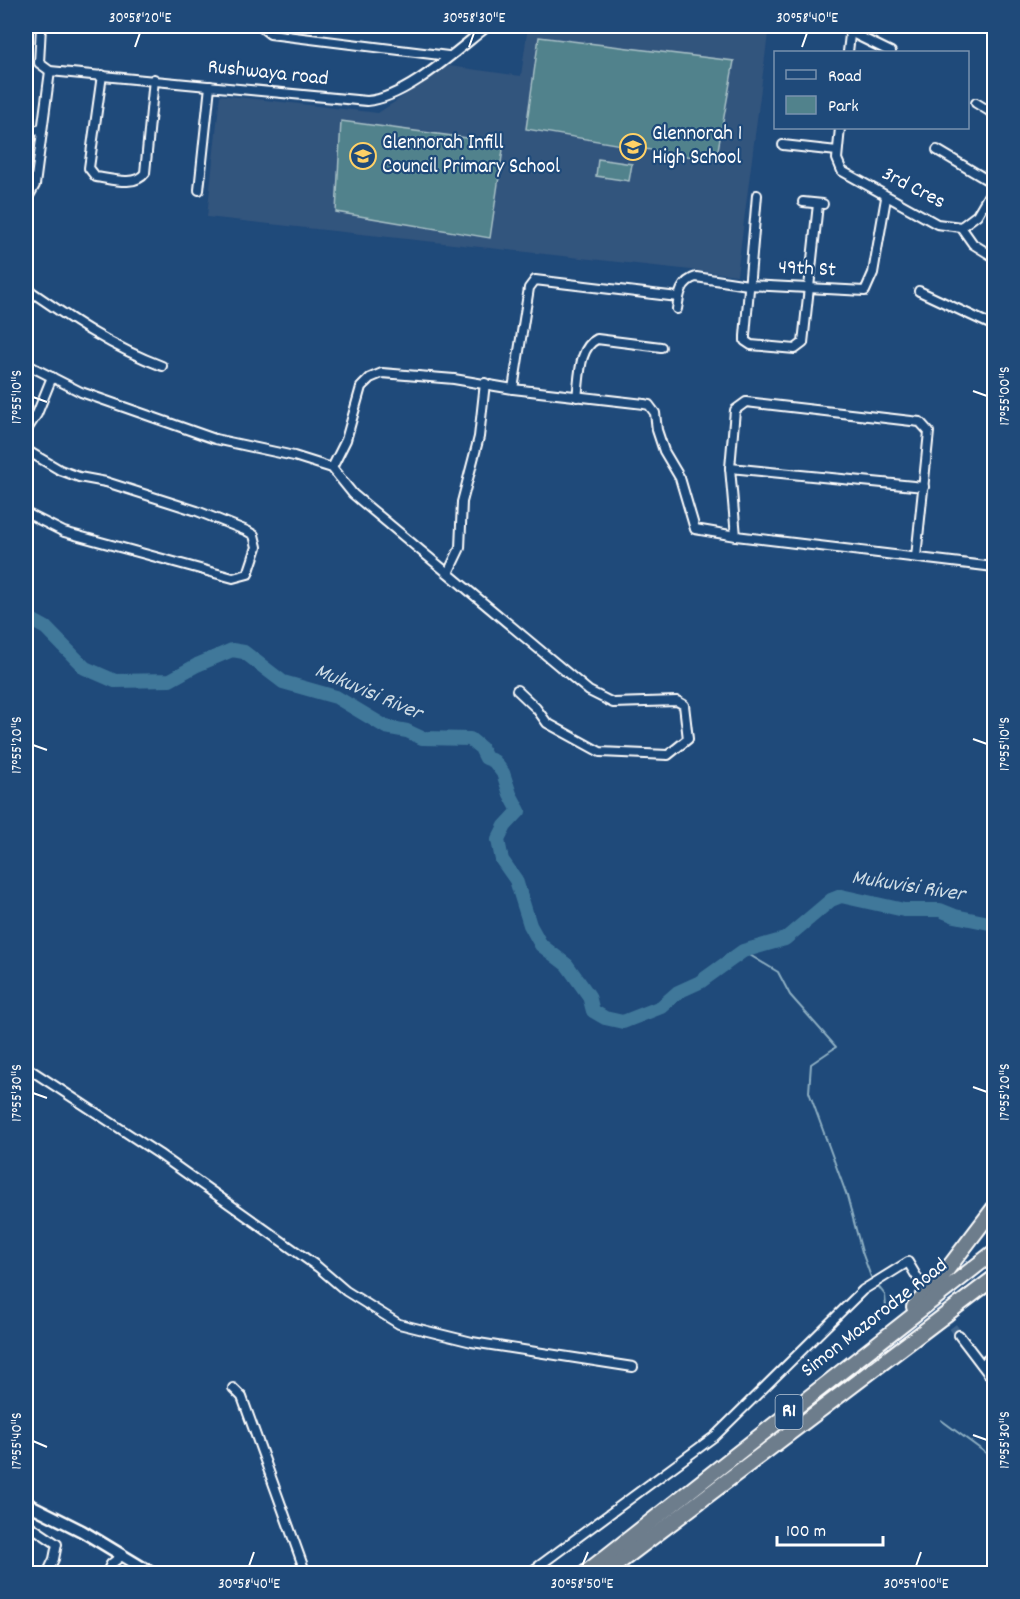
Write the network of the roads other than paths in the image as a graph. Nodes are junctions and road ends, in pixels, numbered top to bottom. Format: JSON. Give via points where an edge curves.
{"nodes":[{"id":1,"x":41,"y":26,"type":"edge"},
{"id":2,"x":182,"y":26,"type":"edge"},
{"id":3,"x":260,"y":26,"type":"edge"},
{"id":4,"x":488,"y":26,"type":"edge"},
{"id":5,"x":833,"y":26,"type":"edge"},
{"id":6,"x":208,"y":28,"type":"dead end"},
{"id":7,"x":850,"y":28,"type":"edge"},
{"id":8,"x":848,"y":51,"type":"edge"},
{"id":9,"x":889,"y":51,"type":"edge"},
{"id":10,"x":448,"y":56,"type":"junction"},
{"id":11,"x":50,"y":71,"type":"junction"},
{"id":12,"x":102,"y":75,"type":"junction"},
{"id":13,"x":154,"y":79,"type":"junction"},
{"id":14,"x":210,"y":86,"type":"junction"},
{"id":15,"x":976,"y":103,"type":"dead end"},
{"id":16,"x":994,"y":114,"type":"edge"},
{"id":17,"x":42,"y":129,"type":"junction"},
{"id":18,"x":840,"y":129,"type":"edge"},
{"id":19,"x":26,"y":133,"type":"edge"},
{"id":20,"x":783,"y":145,"type":"dead end"},
{"id":21,"x":937,"y":150,"type":"dead end"},
{"id":22,"x":837,"y":151,"type":"junction"},
{"id":23,"x":994,"y":185,"type":"edge"},
{"id":24,"x":199,"y":190,"type":"dead end"},
{"id":25,"x":757,"y":195,"type":"dead end"},
{"id":26,"x":886,"y":198,"type":"junction"},
{"id":27,"x":26,"y":201,"type":"edge"},
{"id":28,"x":803,"y":202,"type":"dead end"},
{"id":29,"x":962,"y":227,"type":"junction"},
{"id":30,"x":994,"y":257,"type":"edge"},
{"id":31,"x":748,"y":285,"type":"junction"},
{"id":32,"x":26,"y":288,"type":"edge"},
{"id":33,"x":810,"y":288,"type":"junction"},
{"id":34,"x":919,"y":291,"type":"dead end"},
{"id":35,"x":678,"y":297,"type":"junction"},
{"id":36,"x":677,"y":309,"type":"dead end"},
{"id":37,"x":994,"y":326,"type":"edge"},
{"id":38,"x":661,"y":347,"type":"dead end"},
{"id":39,"x":26,"y":364,"type":"edge"},
{"id":40,"x":162,"y":366,"type":"dead end"},
{"id":41,"x":52,"y":377,"type":"junction"},
{"id":42,"x":485,"y":383,"type":"junction"},
{"id":43,"x":513,"y":389,"type":"junction"},
{"id":44,"x":577,"y":397,"type":"junction"},
{"id":45,"x":26,"y":431,"type":"edge"},
{"id":46,"x":994,"y":445,"type":"edge"},
{"id":47,"x":26,"y":450,"type":"edge"},
{"id":48,"x":332,"y":468,"type":"junction"},
{"id":49,"x":730,"y":468,"type":"junction"},
{"id":50,"x":994,"y":476,"type":"edge"},
{"id":51,"x":924,"y":487,"type":"junction"},
{"id":52,"x":26,"y":513,"type":"edge"},
{"id":53,"x":736,"y":536,"type":"junction"},
{"id":54,"x":916,"y":556,"type":"junction"},
{"id":55,"x":994,"y":567,"type":"edge"},
{"id":56,"x":448,"y":573,"type":"junction"},
{"id":57,"x":517,"y":690,"type":"dead end"},
{"id":58,"x":26,"y":1067,"type":"edge"},
{"id":59,"x":994,"y":1208,"type":"edge"},
{"id":60,"x":994,"y":1252,"type":"edge"},
{"id":61,"x":994,"y":1278,"type":"edge"},
{"id":62,"x":921,"y":1284,"type":"dead end"},
{"id":63,"x":959,"y":1335,"type":"tunnel mouth"},
{"id":64,"x":886,"y":1337,"type":"junction"},
{"id":65,"x":994,"y":1353,"type":"edge"},
{"id":66,"x":982,"y":1365,"type":"junction"},
{"id":67,"x":633,"y":1367,"type":"dead end"},
{"id":68,"x":994,"y":1381,"type":"edge"},
{"id":69,"x":233,"y":1388,"type":"dead end"},
{"id":70,"x":26,"y":1503,"type":"edge"},
{"id":71,"x":26,"y":1523,"type":"edge"},
{"id":72,"x":123,"y":1555,"type":"junction"},
{"id":73,"x":108,"y":1573,"type":"edge"},
{"id":74,"x":47,"y":1574,"type":"edge"},
{"id":75,"x":153,"y":1574,"type":"edge"},
{"id":76,"x":306,"y":1574,"type":"edge"},
{"id":77,"x":528,"y":1574,"type":"edge"},
{"id":78,"x":584,"y":1574,"type":"edge"},
{"id":79,"x":604,"y":1574,"type":"edge"}],
"edges":[{"from":1,"to":11,"type":"street","via":[[39,63]]},
{"from":2,"to":6,"type":"street"},
{"from":3,"to":10,"type":"street","via":[[270,34]]},
{"from":4,"to":10,"type":"street","name":"Rushwaya road"},
{"from":5,"to":7,"type":"street"},
{"from":7,"to":8,"type":"street"},
{"from":7,"to":9,"type":"street"},
{"from":10,"to":14,"type":"street","name":"Rushwaya road","via":[[424,75],[376,101]]},
{"from":11,"to":12,"type":"street","name":"Rushwaya road"},
{"from":11,"to":17,"type":"street"},
{"from":12,"to":13,"type":"street","name":"Rushwaya road"},
{"from":12,"to":13,"type":"street","via":[[89,168],[96,177],[119,180],[135,181],[145,173]]},
{"from":13,"to":14,"type":"street","name":"Rushwaya road"},
{"from":14,"to":24,"type":"street"},
{"from":15,"to":16,"type":"street"},
{"from":17,"to":19,"type":"street"},
{"from":17,"to":27,"type":"street","via":[[35,185]]},
{"from":18,"to":22,"type":"street"},
{"from":20,"to":22,"type":"street"},
{"from":21,"to":23,"type":"street"},
{"from":22,"to":26,"type":"street","name":"3rd Cres","via":[[838,165],[843,171]]},
{"from":23,"to":29,"type":"street","name":"3rd Cres","via":[[977,215]]},
{"from":25,"to":31,"type":"street"},
{"from":26,"to":29,"type":"street","name":"3rd Cres","via":[[937,224]]},
{"from":26,"to":33,"type":"street","name":"49th St","via":[[873,273],[865,291]]},
{"from":28,"to":33,"type":"street","via":[[821,204]]},
{"from":29,"to":30,"type":"street","via":[[973,244]]},
{"from":31,"to":33,"type":"street","name":"49th St"},
{"from":31,"to":33,"type":"street","via":[[745,341],[751,345],[795,349],[803,343]]},
{"from":31,"to":35,"type":"street","name":"49th St","via":[[696,277],[688,279]]},
{"from":32,"to":40,"type":"street","via":[[101,339]]},
{"from":34,"to":37,"type":"street"},
{"from":35,"to":36,"type":"street"},
{"from":35,"to":43,"type":"street","via":[[535,280],[529,288]]},
{"from":38,"to":44,"type":"street","via":[[597,339],[590,342],[584,350]]},
{"from":39,"to":41,"type":"street"},
{"from":41,"to":45,"type":"street"},
{"from":41,"to":48,"type":"street","via":[[81,392],[215,439]]},
{"from":42,"to":43,"type":"street"},
{"from":42,"to":48,"type":"street","via":[[382,373],[370,378],[361,387],[346,440]]},
{"from":42,"to":56,"type":"street","via":[[479,437],[462,502],[460,548]]},
{"from":43,"to":44,"type":"street"},
{"from":44,"to":53,"type":"street","via":[[653,408],[664,451],[680,478],[695,529]]},
{"from":46,"to":50,"type":"street"},
{"from":47,"to":52,"type":"street","via":[[79,477],[197,511],[247,531],[254,535],[257,547],[248,574],[233,578],[64,532]]},
{"from":48,"to":56,"type":"street","via":[[353,494]]},
{"from":49,"to":51,"type":"street"},
{"from":49,"to":51,"type":"street","via":[[735,410],[746,402],[920,422],[929,432]]},
{"from":49,"to":53,"type":"street"},
{"from":51,"to":54,"type":"street"},
{"from":53,"to":54,"type":"street"},
{"from":54,"to":55,"type":"street"},
{"from":56,"to":57,"type":"street","via":[[589,691],[613,703],[677,701],[684,705],[688,739],[668,755],[600,752],[547,723]]},
{"from":58,"to":67,"type":"street","via":[[178,1167],[346,1291],[399,1324],[472,1342]]},
{"from":59,"to":64,"type":"highway","via":[[943,1275]]},
{"from":60,"to":64,"type":"highway","name":"Simon Mazorodze Road","number":"R1"},
{"from":61,"to":79,"type":"highway","name":"Simon Mazorodze Road","number":"R1"},
{"from":62,"to":77,"type":"street","via":[[908,1262],[862,1290],[715,1436]]},
{"from":63,"to":66,"type":"street"},
{"from":64,"to":78,"type":"highway","name":"Simon Mazorodze Road","number":"R1"},
{"from":65,"to":66,"type":"street"},
{"from":66,"to":68,"type":"street"},
{"from":69,"to":76,"type":"street","via":[[242,1397]]},
{"from":70,"to":72,"type":"street"},
{"from":71,"to":74,"type":"street","via":[[57,1544]]},
{"from":72,"to":73,"type":"street","via":[[111,1564]]},
{"from":72,"to":75,"type":"street"}]}
